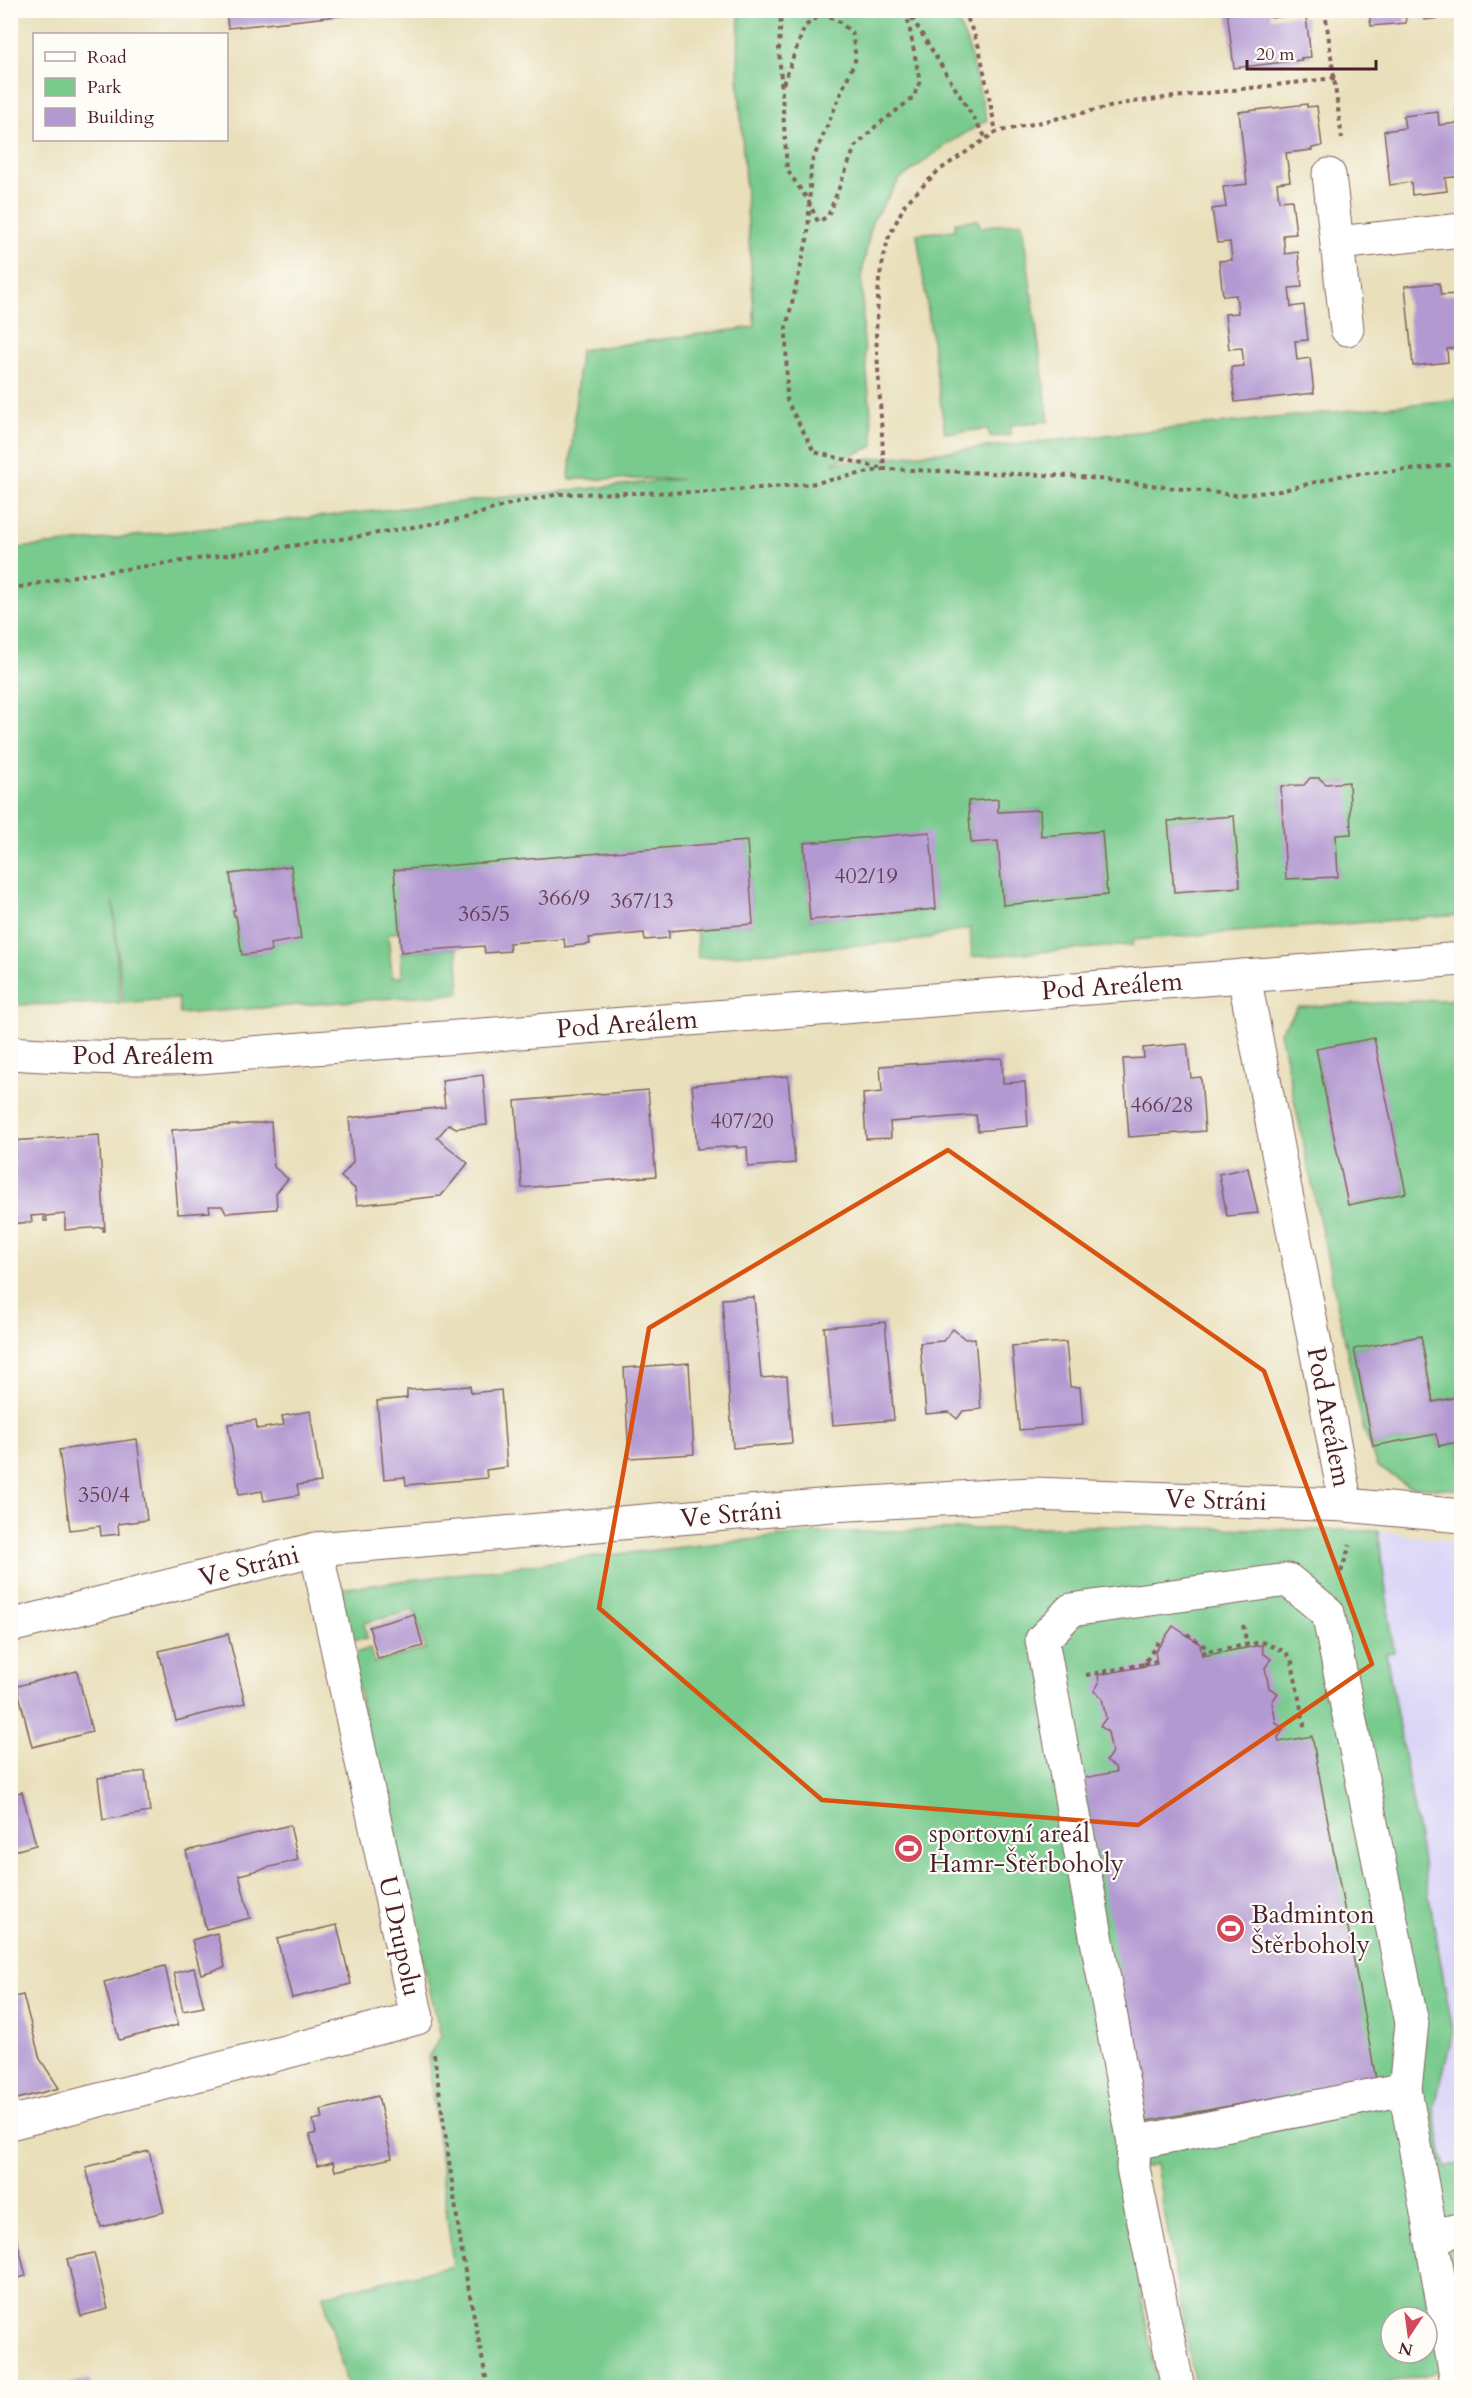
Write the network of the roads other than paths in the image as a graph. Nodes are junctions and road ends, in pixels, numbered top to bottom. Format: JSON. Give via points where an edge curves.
{"nodes":[{"id":1,"x":1329,"y":175,"type":"road end"},
{"id":2,"x":1461,"y":230,"type":"edge"},
{"id":3,"x":1337,"y":243,"type":"junction"},
{"id":4,"x":1347,"y":329,"type":"dead end"},
{"id":5,"x":1461,"y":959,"type":"edge"},
{"id":6,"x":1244,"y":976,"type":"junction"},
{"id":7,"x":10,"y":1053,"type":"edge"},
{"id":8,"x":1346,"y":1505,"type":"junction"},
{"id":9,"x":1461,"y":1516,"type":"edge"},
{"id":10,"x":316,"y":1549,"type":"junction"},
{"id":11,"x":10,"y":1626,"type":"edge"},
{"id":12,"x":1405,"y":2089,"type":"junction"},
{"id":13,"x":10,"y":2123,"type":"edge"},
{"id":14,"x":1134,"y":2142,"type":"junction"},
{"id":15,"x":1446,"y":2233,"type":"edge"},
{"id":16,"x":1178,"y":2388,"type":"edge"},
{"id":17,"x":1458,"y":2388,"type":"edge"}],
"edges":[{"from":1,"to":3,"type":"street"},
{"from":2,"to":3,"type":"street"},
{"from":3,"to":4,"type":"street"},
{"from":5,"to":6,"type":"street","name":"Pod Areálem"},
{"from":6,"to":7,"type":"street","name":"Pod Areálem","via":[[199,1057],[141,1059]]},
{"from":6,"to":8,"type":"street","name":"Pod Areálem"},
{"from":8,"to":9,"type":"street","name":"Ve Stráni"},
{"from":8,"to":10,"type":"street","name":"Ve Stráni","via":[[1032,1494],[831,1505]]},
{"from":10,"to":11,"type":"street","name":"Ve Stráni"},
{"from":10,"to":13,"type":"street","name":"U Drupolu","via":[[417,2018]]},
{"from":12,"to":14,"type":"street"},
{"from":12,"to":14,"type":"street","via":[[1412,2023],[1328,1613],[1288,1580],[1071,1610],[1042,1640]]},
{"from":12,"to":15,"type":"street"},
{"from":14,"to":16,"type":"street","via":[[1133,2168]]},
{"from":15,"to":17,"type":"street"}]}
